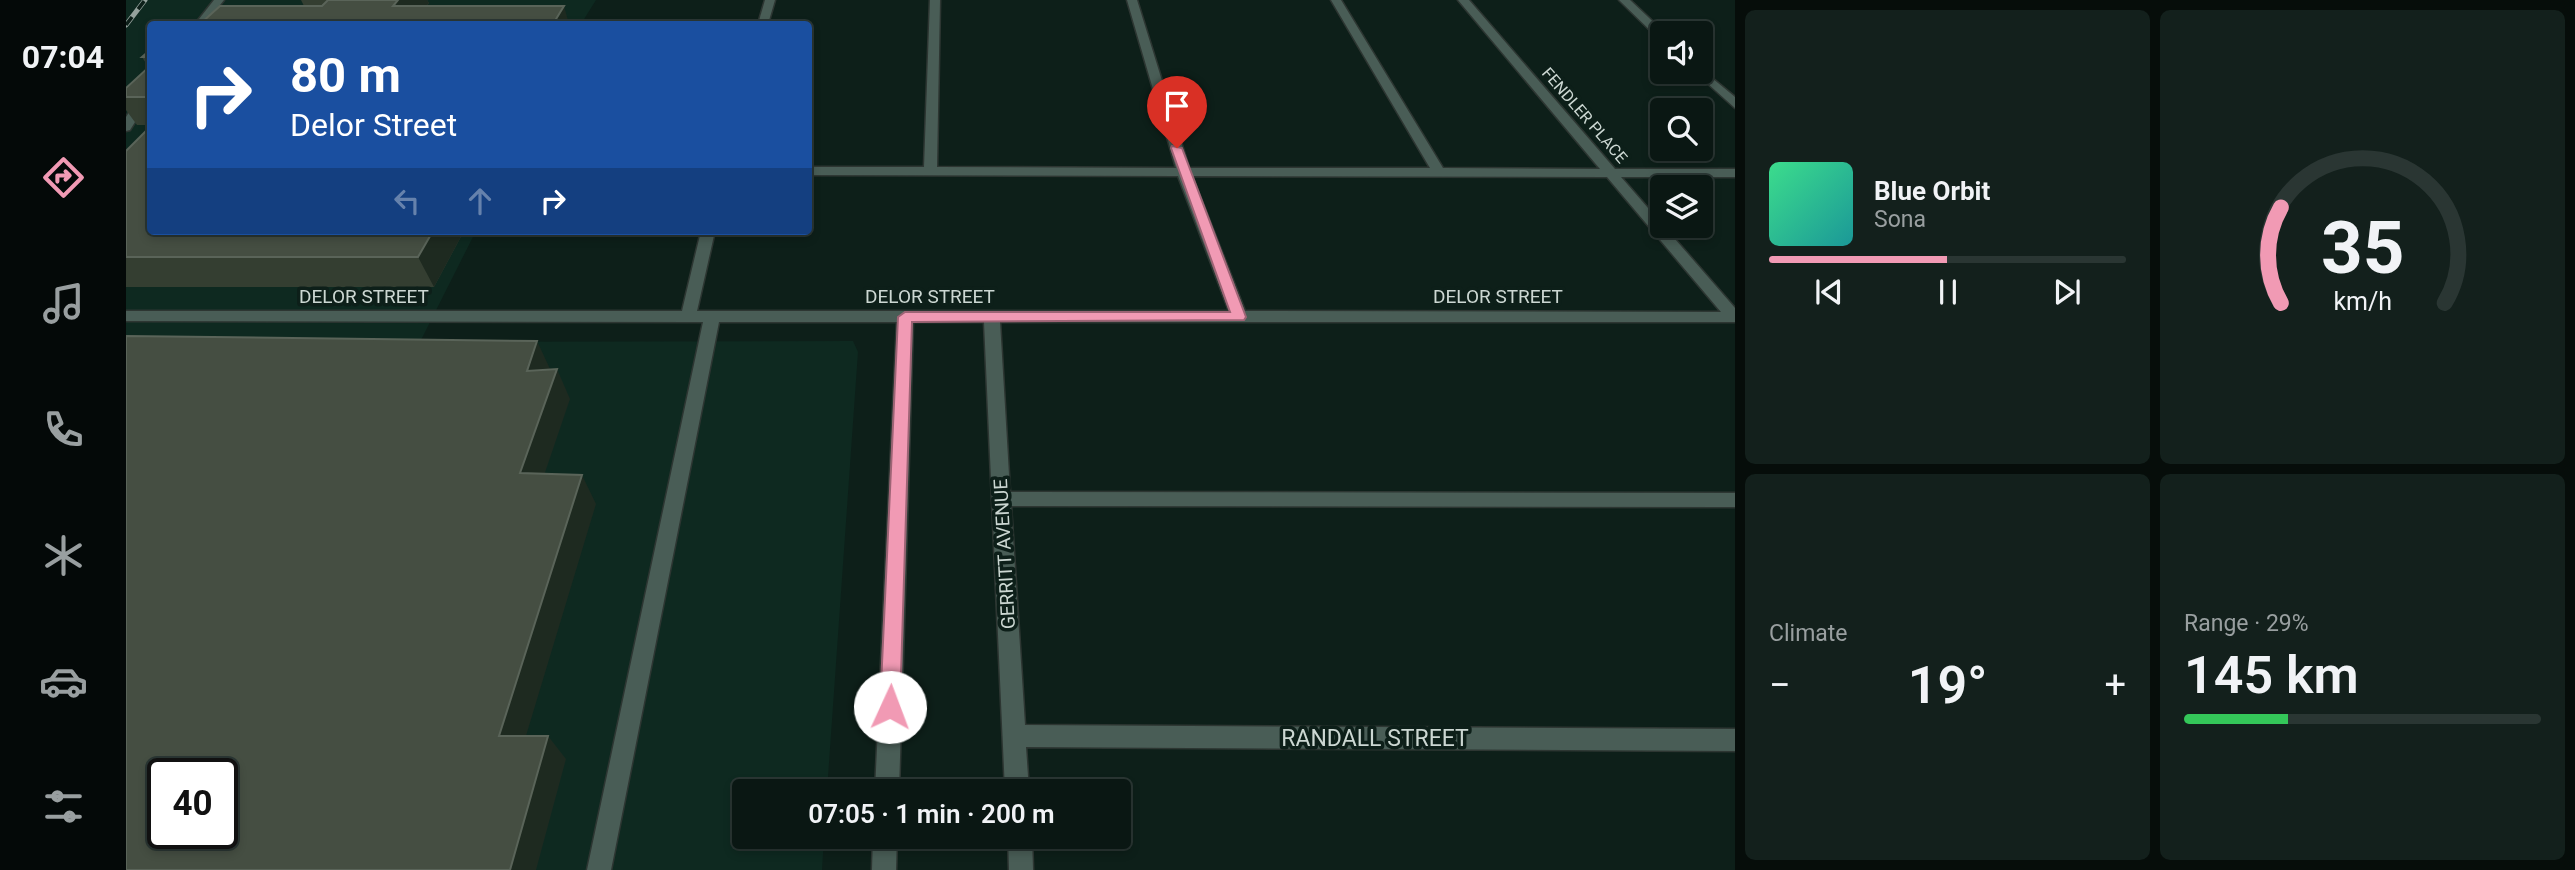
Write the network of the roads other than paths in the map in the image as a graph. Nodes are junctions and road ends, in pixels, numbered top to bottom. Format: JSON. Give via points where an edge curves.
{"nodes":[{"id":1,"x":219,"y":0,"type":"edge"},
{"id":2,"x":770,"y":0,"type":"edge"},
{"id":3,"x":936,"y":0,"type":"edge"},
{"id":4,"x":1132,"y":0,"type":"edge"},
{"id":5,"x":1336,"y":0,"type":"edge"},
{"id":6,"x":1464,"y":0,"type":"edge"},
{"id":7,"x":1624,"y":0,"type":"edge"},
{"id":8,"x":202,"y":21,"type":"edge"},
{"id":9,"x":764,"y":21,"type":"edge"},
{"id":10,"x":1650,"y":25,"type":"edge"},
{"id":11,"x":1713,"y":83,"type":"edge"},
{"id":12,"x":147,"y":94,"type":"edge"},
{"id":13,"x":1735,"y":104,"type":"edge"},
{"id":14,"x":126,"y":127,"type":"edge"},
{"id":15,"x":812,"y":172,"type":"edge"},
{"id":16,"x":930,"y":172,"type":"junction"},
{"id":17,"x":1184,"y":173,"type":"junction"},
{"id":18,"x":1439,"y":173,"type":"junction"},
{"id":19,"x":1611,"y":173,"type":"junction"},
{"id":20,"x":1735,"y":173,"type":"edge"},
{"id":21,"x":707,"y":235,"type":"edge"},
{"id":22,"x":126,"y":317,"type":"edge"},
{"id":23,"x":688,"y":317,"type":"junction"},
{"id":24,"x":712,"y":317,"type":"junction"},
{"id":25,"x":905,"y":317,"type":"junction"},
{"id":26,"x":992,"y":317,"type":"junction"},
{"id":27,"x":1239,"y":317,"type":"junction"},
{"id":28,"x":1734,"y":317,"type":"edge"},
{"id":29,"x":1001,"y":499,"type":"junction"},
{"id":30,"x":1735,"y":499,"type":"edge"},
{"id":31,"x":1014,"y":736,"type":"junction"},
{"id":32,"x":1735,"y":740,"type":"edge"},
{"id":33,"x":887,"y":779,"type":"edge"},
{"id":34,"x":1016,"y":779,"type":"edge"},
{"id":35,"x":885,"y":849,"type":"edge"},
{"id":36,"x":1020,"y":849,"type":"edge"},
{"id":37,"x":599,"y":870,"type":"edge"},
{"id":38,"x":884,"y":870,"type":"edge"},
{"id":39,"x":1021,"y":870,"type":"edge"}],
"edges":[{"from":1,"to":8,"type":"street"},
{"from":2,"to":9,"type":"street"},
{"from":3,"to":16,"type":"street"},
{"from":4,"to":17,"type":"street"},
{"from":5,"to":18,"type":"street"},
{"from":6,"to":19,"type":"street","name":"FENDLER PLACE"},
{"from":7,"to":10,"type":"street"},
{"from":11,"to":13,"type":"street"},
{"from":12,"to":14,"type":"street"},
{"from":15,"to":16,"type":"street"},
{"from":16,"to":17,"type":"street"},
{"from":17,"to":18,"type":"street"},
{"from":17,"to":27,"type":"street"},
{"from":18,"to":19,"type":"street"},
{"from":19,"to":20,"type":"street"},
{"from":19,"to":28,"type":"street","name":"FENDLER PLACE"},
{"from":21,"to":23,"type":"street"},
{"from":22,"to":23,"type":"street","name":"DELOR STREET"},
{"from":23,"to":24,"type":"street","name":"DELOR STREET"},
{"from":24,"to":25,"type":"street","name":"DELOR STREET"},
{"from":24,"to":37,"type":"street"},
{"from":25,"to":26,"type":"street","name":"DELOR STREET"},
{"from":25,"to":33,"type":"street"},
{"from":26,"to":27,"type":"street","name":"DELOR STREET"},
{"from":26,"to":29,"type":"street","name":"GERRITT AVENUE"},
{"from":27,"to":28,"type":"street","name":"DELOR STREET"},
{"from":29,"to":30,"type":"street"},
{"from":29,"to":31,"type":"street","name":"GERRITT AVENUE"},
{"from":31,"to":32,"type":"street","name":"RANDALL STREET"},
{"from":31,"to":34,"type":"street","name":"GERRITT AVENUE"},
{"from":35,"to":38,"type":"street"},
{"from":36,"to":39,"type":"street"}]}
